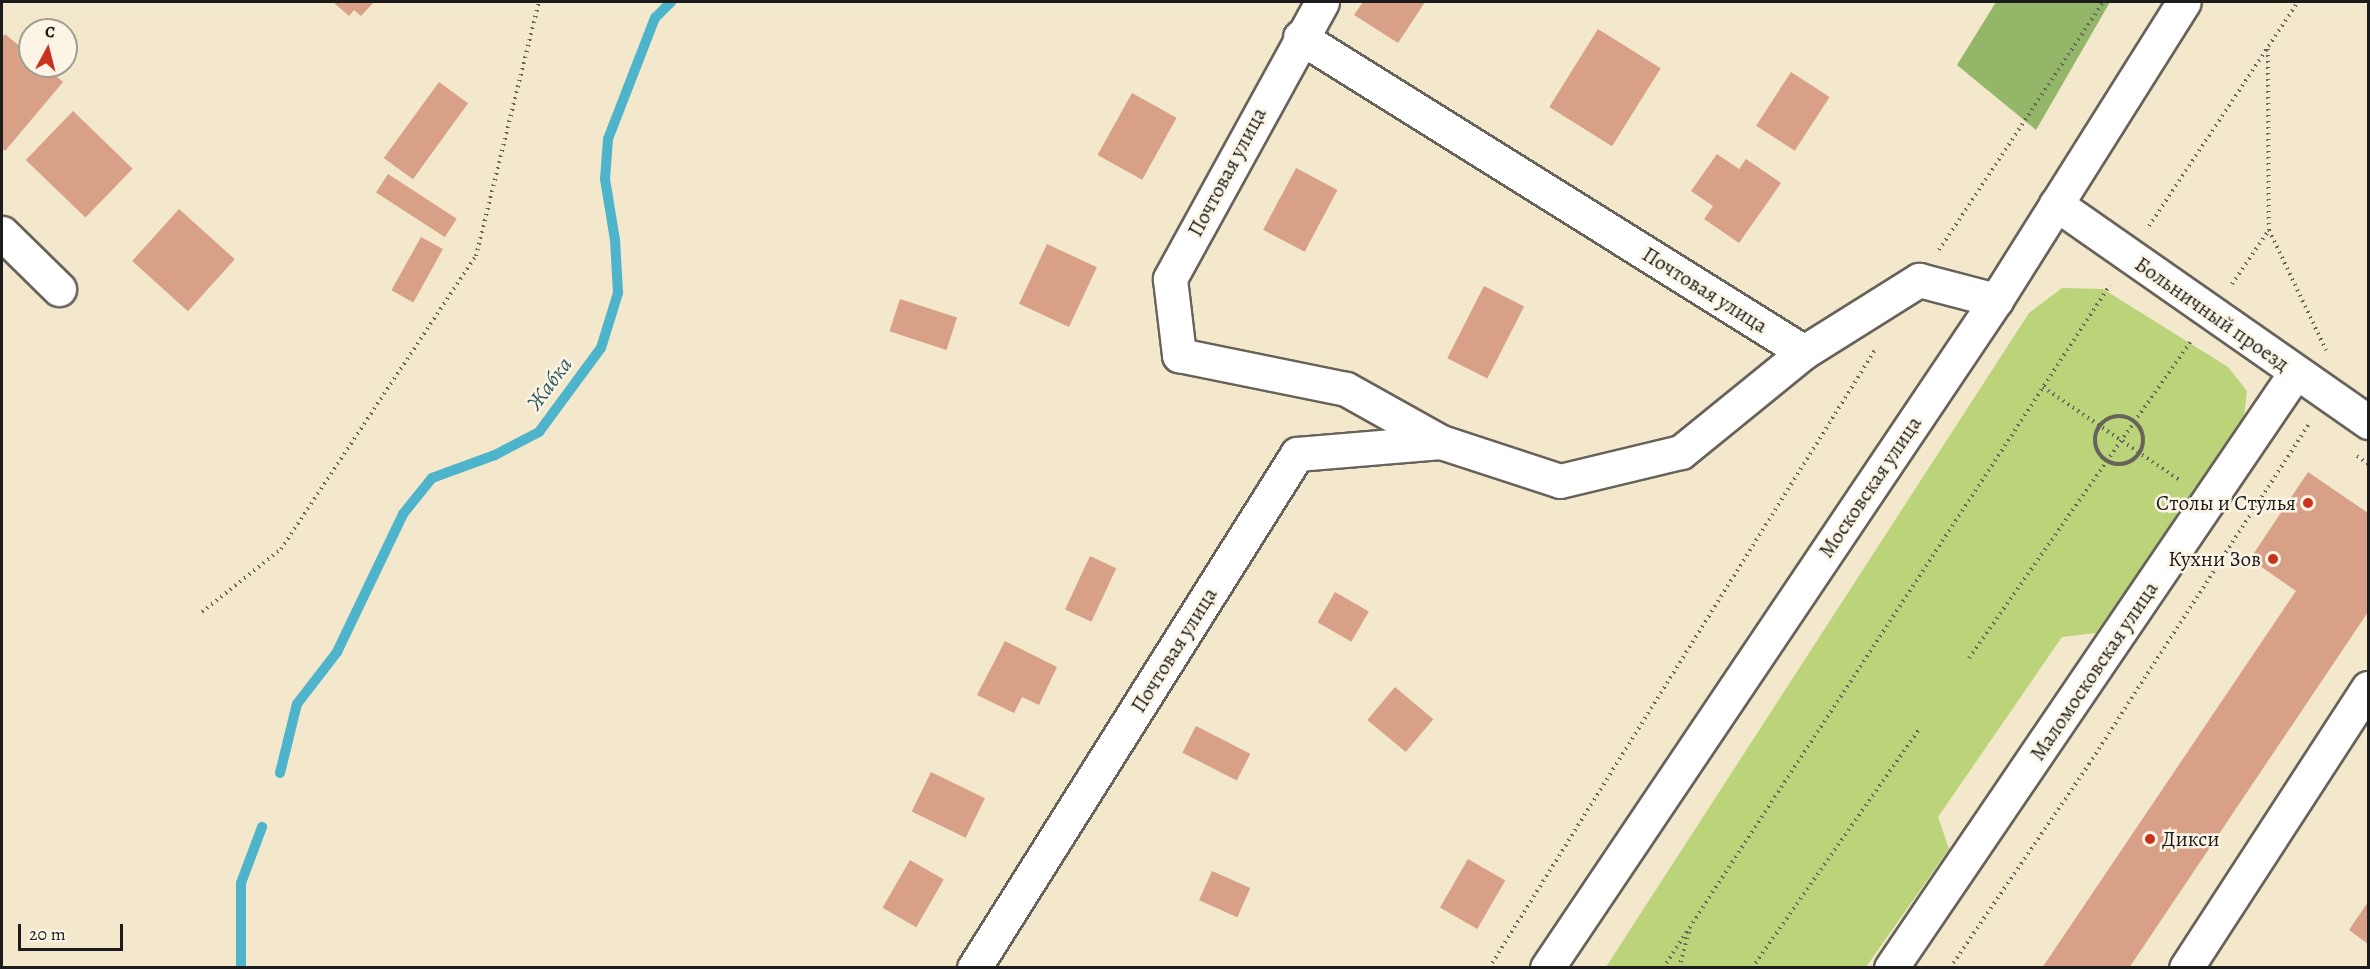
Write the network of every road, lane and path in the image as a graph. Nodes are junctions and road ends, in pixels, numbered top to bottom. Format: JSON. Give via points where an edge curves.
{"nodes":[{"id":1,"x":539,"y":2,"type":"edge"},
{"id":2,"x":1322,"y":2,"type":"edge"},
{"id":3,"x":2103,"y":2,"type":"edge"},
{"id":4,"x":2184,"y":2,"type":"edge"},
{"id":5,"x":2298,"y":2,"type":"edge"},
{"id":6,"x":1300,"y":37,"type":"junction"},
{"id":7,"x":2268,"y":48,"type":"junction"},
{"id":8,"x":2055,"y":204,"type":"junction"},
{"id":9,"x":2270,"y":230,"type":"junction"},
{"id":10,"x":2,"y":233,"type":"edge"},
{"id":11,"x":2130,"y":256,"type":"junction"},
{"id":12,"x":1919,"y":280,"type":"junction"},
{"id":13,"x":59,"y":289,"type":"dead end"},
{"id":14,"x":1996,"y":300,"type":"junction"},
{"id":15,"x":2210,"y":314,"type":"junction"},
{"id":16,"x":1881,"y":341,"type":"dead end"},
{"id":17,"x":1804,"y":352,"type":"junction"},
{"id":18,"x":2331,"y":360,"type":"dead end"},
{"id":19,"x":2295,"y":373,"type":"junction"},
{"id":20,"x":2043,"y":387,"type":"junction"},
{"id":21,"x":2133,"y":421,"type":"junction"},
{"id":22,"x":2368,"y":422,"type":"edge"},
{"id":23,"x":2099,"y":427,"type":"junction"},
{"id":24,"x":2316,"y":429,"type":"dead end"},
{"id":25,"x":2118,"y":440,"type":"junction"},
{"id":26,"x":1441,"y":442,"type":"junction"},
{"id":27,"x":2139,"y":453,"type":"junction"},
{"id":28,"x":2105,"y":459,"type":"junction"},
{"id":29,"x":2211,"y":501,"type":"junction"},
{"id":30,"x":202,"y":612,"type":"dead end"},
{"id":31,"x":1969,"y":658,"type":"dead end"},
{"id":32,"x":2368,"y":688,"type":"edge"},
{"id":33,"x":1920,"y":728,"type":"dead end"},
{"id":34,"x":1691,"y":922,"type":"junction"},
{"id":35,"x":977,"y":967,"type":"edge"},
{"id":36,"x":1489,"y":968,"type":"edge"},
{"id":37,"x":1547,"y":968,"type":"edge"},
{"id":38,"x":1663,"y":968,"type":"edge"},
{"id":39,"x":1679,"y":968,"type":"edge"},
{"id":40,"x":1752,"y":968,"type":"edge"},
{"id":41,"x":1891,"y":968,"type":"edge"},
{"id":42,"x":1950,"y":968,"type":"edge"},
{"id":43,"x":2187,"y":968,"type":"edge"}],
"edges":[{"from":1,"to":30,"type":"path","via":[[476,256],[281,549]]},
{"from":2,"to":6,"type":"street","name":"Почтовая улица"},
{"from":3,"to":12,"type":"path"},
{"from":4,"to":8,"type":"street","name":"Московская улица"},
{"from":5,"to":7,"type":"path"},
{"from":6,"to":17,"type":"street","name":"Почтовая улица"},
{"from":6,"to":26,"type":"street","name":"Почтовая улица","via":[[1170,279],[1179,355],[1346,389]]},
{"from":7,"to":9,"type":"path"},
{"from":7,"to":11,"type":"path"},
{"from":8,"to":11,"type":"street","name":"Больничный проезд"},
{"from":8,"to":14,"type":"street","name":"Московская улица"},
{"from":9,"to":15,"type":"path"},
{"from":9,"to":18,"type":"path"},
{"from":10,"to":13,"type":"street"},
{"from":11,"to":15,"type":"street","name":"Больничный проезд"},
{"from":11,"to":20,"type":"path"},
{"from":12,"to":14,"type":"street"},
{"from":12,"to":17,"type":"street","name":"Почтовая улица"},
{"from":14,"to":37,"type":"street","name":"Московская улица"},
{"from":15,"to":19,"type":"street","name":"Больничный проезд"},
{"from":15,"to":21,"type":"path"},
{"from":16,"to":36,"type":"path"},
{"from":17,"to":26,"type":"street","name":"Почтовая улица","via":[[1681,452],[1560,481]]},
{"from":19,"to":22,"type":"street","name":"Больничный проезд"},
{"from":19,"to":29,"type":"street","name":"Маломосковская улица"},
{"from":20,"to":23,"type":"path"},
{"from":20,"to":34,"type":"path"},
{"from":21,"to":23,"type":"path","via":[[2128,417],[2109,417]]},
{"from":21,"to":25,"type":"path"},
{"from":21,"to":27,"type":"path","via":[[2142,430]]},
{"from":23,"to":25,"type":"path"},
{"from":23,"to":28,"type":"path","via":[[2095,431],[2095,450]]},
{"from":24,"to":42,"type":"path","via":[[2307,423],[2089,764]]},
{"from":25,"to":27,"type":"path"},
{"from":25,"to":28,"type":"path"},
{"from":26,"to":35,"type":"street","name":"Почтовая улица","via":[[1297,454]]},
{"from":27,"to":28,"type":"path","via":[[2129,464],[2110,464]]},
{"from":27,"to":29,"type":"path"},
{"from":28,"to":31,"type":"path"},
{"from":29,"to":41,"type":"street","name":"Маломосковская улица"},
{"from":32,"to":43,"type":"street"},
{"from":33,"to":40,"type":"path"},
{"from":34,"to":38,"type":"path"},
{"from":34,"to":39,"type":"path"}]}
